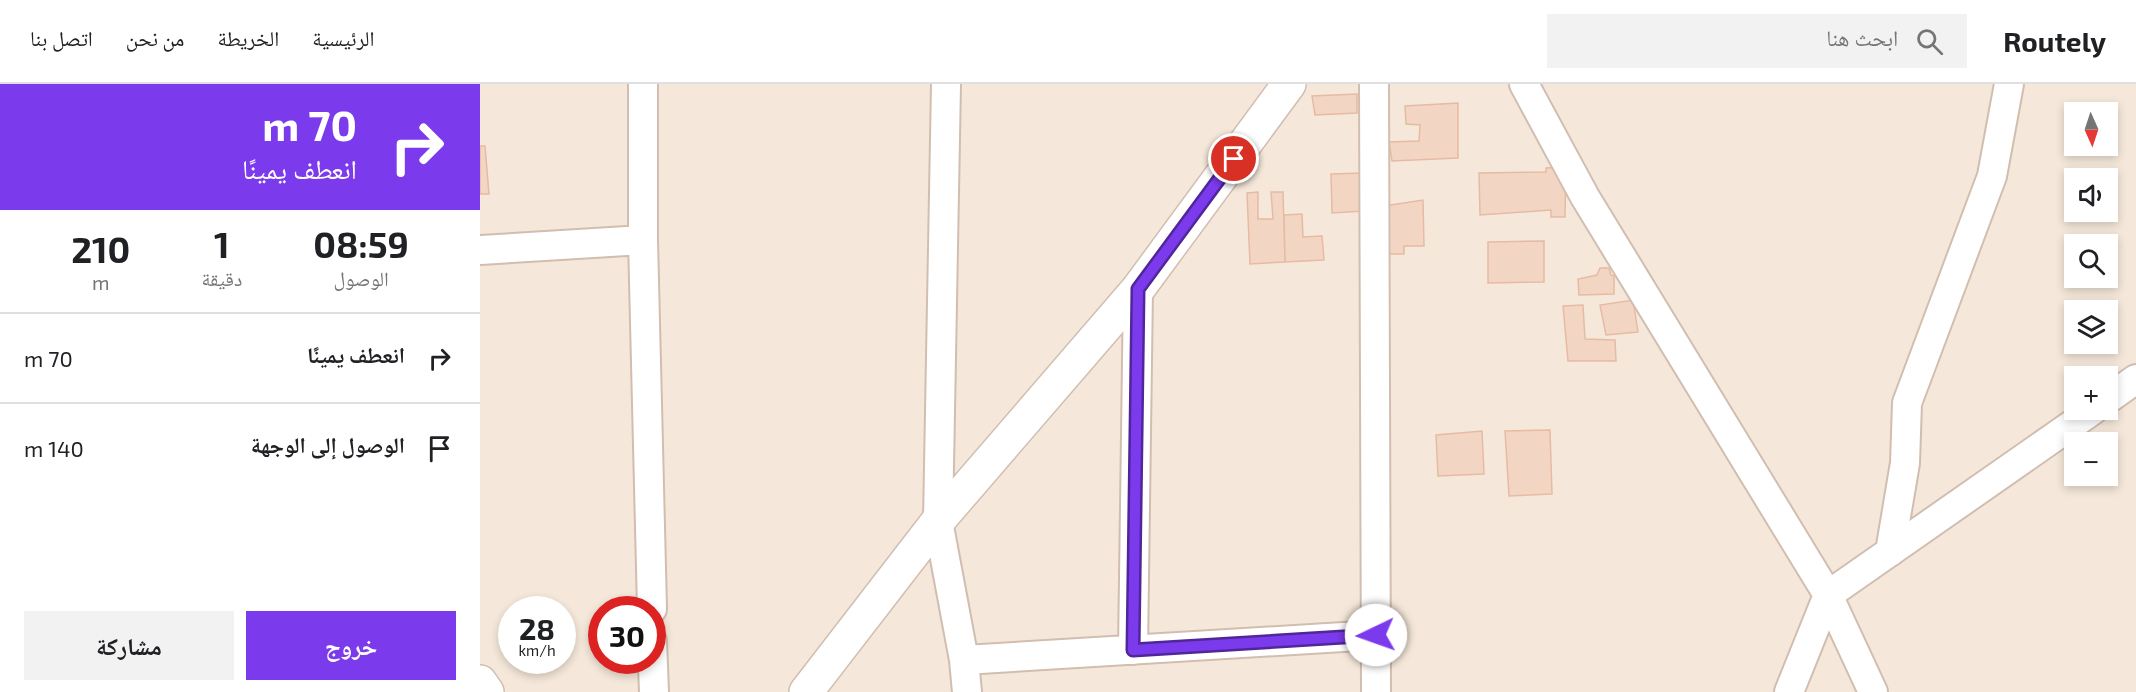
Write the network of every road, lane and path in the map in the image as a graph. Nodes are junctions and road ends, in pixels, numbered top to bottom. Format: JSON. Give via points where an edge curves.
{"nodes":[{"id":1,"x":643,"y":84,"type":"edge"},
{"id":2,"x":946,"y":84,"type":"edge"},
{"id":3,"x":1289,"y":84,"type":"edge"},
{"id":4,"x":1374,"y":84,"type":"edge"},
{"id":5,"x":1524,"y":84,"type":"edge"},
{"id":6,"x":2009,"y":84,"type":"edge"},
{"id":7,"x":643,"y":240,"type":"junction"},
{"id":8,"x":480,"y":250,"type":"edge"},
{"id":9,"x":1138,"y":289,"type":"junction"},
{"id":10,"x":2136,"y":379,"type":"edge"},
{"id":11,"x":2118,"y":392,"type":"edge"},
{"id":12,"x":2079,"y":420,"type":"edge"},
{"id":13,"x":938,"y":521,"type":"junction"},
{"id":14,"x":1890,"y":552,"type":"junction"},
{"id":15,"x":1828,"y":595,"type":"junction"},
{"id":16,"x":652,"y":596,"type":"edge"},
{"id":17,"x":1376,"y":635,"type":"junction"},
{"id":18,"x":1133,"y":650,"type":"junction"},
{"id":19,"x":964,"y":660,"type":"junction"},
{"id":20,"x":653,"y":674,"type":"edge"},
{"id":21,"x":480,"y":682,"type":"edge"},
{"id":22,"x":487,"y":692,"type":"edge"},
{"id":23,"x":654,"y":692,"type":"edge"},
{"id":24,"x":806,"y":692,"type":"edge"},
{"id":25,"x":967,"y":692,"type":"edge"},
{"id":26,"x":1376,"y":692,"type":"edge"},
{"id":27,"x":1789,"y":692,"type":"edge"},
{"id":28,"x":1873,"y":692,"type":"edge"}],
"edges":[{"from":1,"to":7,"type":"street"},
{"from":2,"to":13,"type":"street"},
{"from":3,"to":9,"type":"street"},
{"from":4,"to":17,"type":"street"},
{"from":5,"to":15,"type":"street","via":[[1585,197]]},
{"from":6,"to":14,"type":"street","via":[[1992,176],[1908,403],[1905,463]]},
{"from":7,"to":8,"type":"street"},
{"from":7,"to":16,"type":"street"},
{"from":9,"to":13,"type":"street"},
{"from":9,"to":18,"type":"street"},
{"from":10,"to":11,"type":"street"},
{"from":12,"to":14,"type":"street"},
{"from":13,"to":19,"type":"street"},
{"from":13,"to":24,"type":"street"},
{"from":14,"to":15,"type":"street"},
{"from":15,"to":27,"type":"street"},
{"from":15,"to":28,"type":"street"},
{"from":17,"to":18,"type":"street"},
{"from":17,"to":26,"type":"street"},
{"from":18,"to":19,"type":"street"},
{"from":19,"to":25,"type":"street"},
{"from":20,"to":23,"type":"street"},
{"from":21,"to":22,"type":"street"}]}
